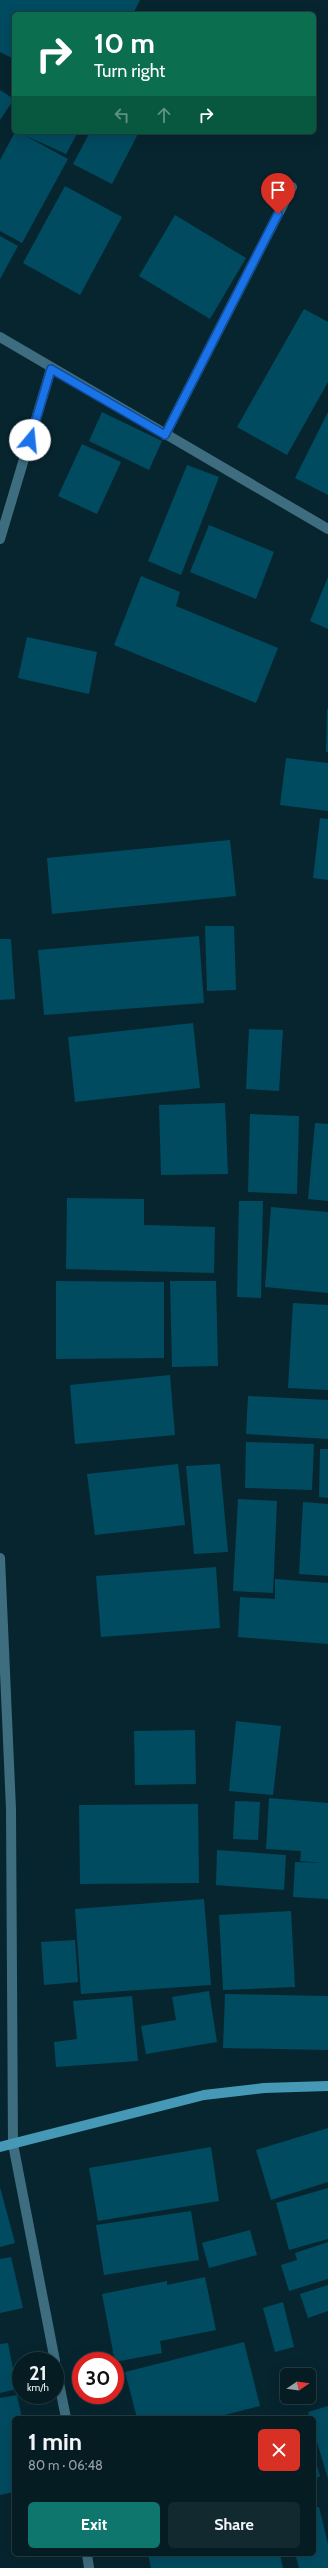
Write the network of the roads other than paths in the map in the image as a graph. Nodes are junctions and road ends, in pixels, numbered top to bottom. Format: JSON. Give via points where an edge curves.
{"nodes":[{"id":1,"x":292,"y":187,"type":"dead end"},
{"id":2,"x":0,"y":336,"type":"edge"},
{"id":3,"x":51,"y":369,"type":"junction"},
{"id":4,"x":165,"y":435,"type":"junction"},
{"id":5,"x":328,"y":529,"type":"edge"},
{"id":6,"x":0,"y":539,"type":"edge"},
{"id":7,"x":0,"y":1558,"type":"edge"},
{"id":8,"x":328,"y":2086,"type":"edge"},
{"id":9,"x":13,"y":2144,"type":"junction"},
{"id":10,"x":0,"y":2147,"type":"edge"},
{"id":11,"x":53,"y":2352,"type":"edge"},
{"id":12,"x":63,"y":2404,"type":"edge"},
{"id":13,"x":66,"y":2416,"type":"edge"},
{"id":14,"x":87,"y":2556,"type":"edge"},
{"id":15,"x":89,"y":2568,"type":"edge"}],
"edges":[{"from":1,"to":4,"type":"street"},
{"from":2,"to":3,"type":"street"},
{"from":3,"to":4,"type":"street"},
{"from":3,"to":6,"type":"street"},
{"from":4,"to":5,"type":"street"},
{"from":7,"to":9,"type":"street","via":[[11,1809]]},
{"from":8,"to":9,"type":"street","via":[[264,2088],[204,2094]]},
{"from":9,"to":10,"type":"street"},
{"from":9,"to":11,"type":"street"},
{"from":12,"to":13,"type":"street"},
{"from":14,"to":15,"type":"street"}]}
